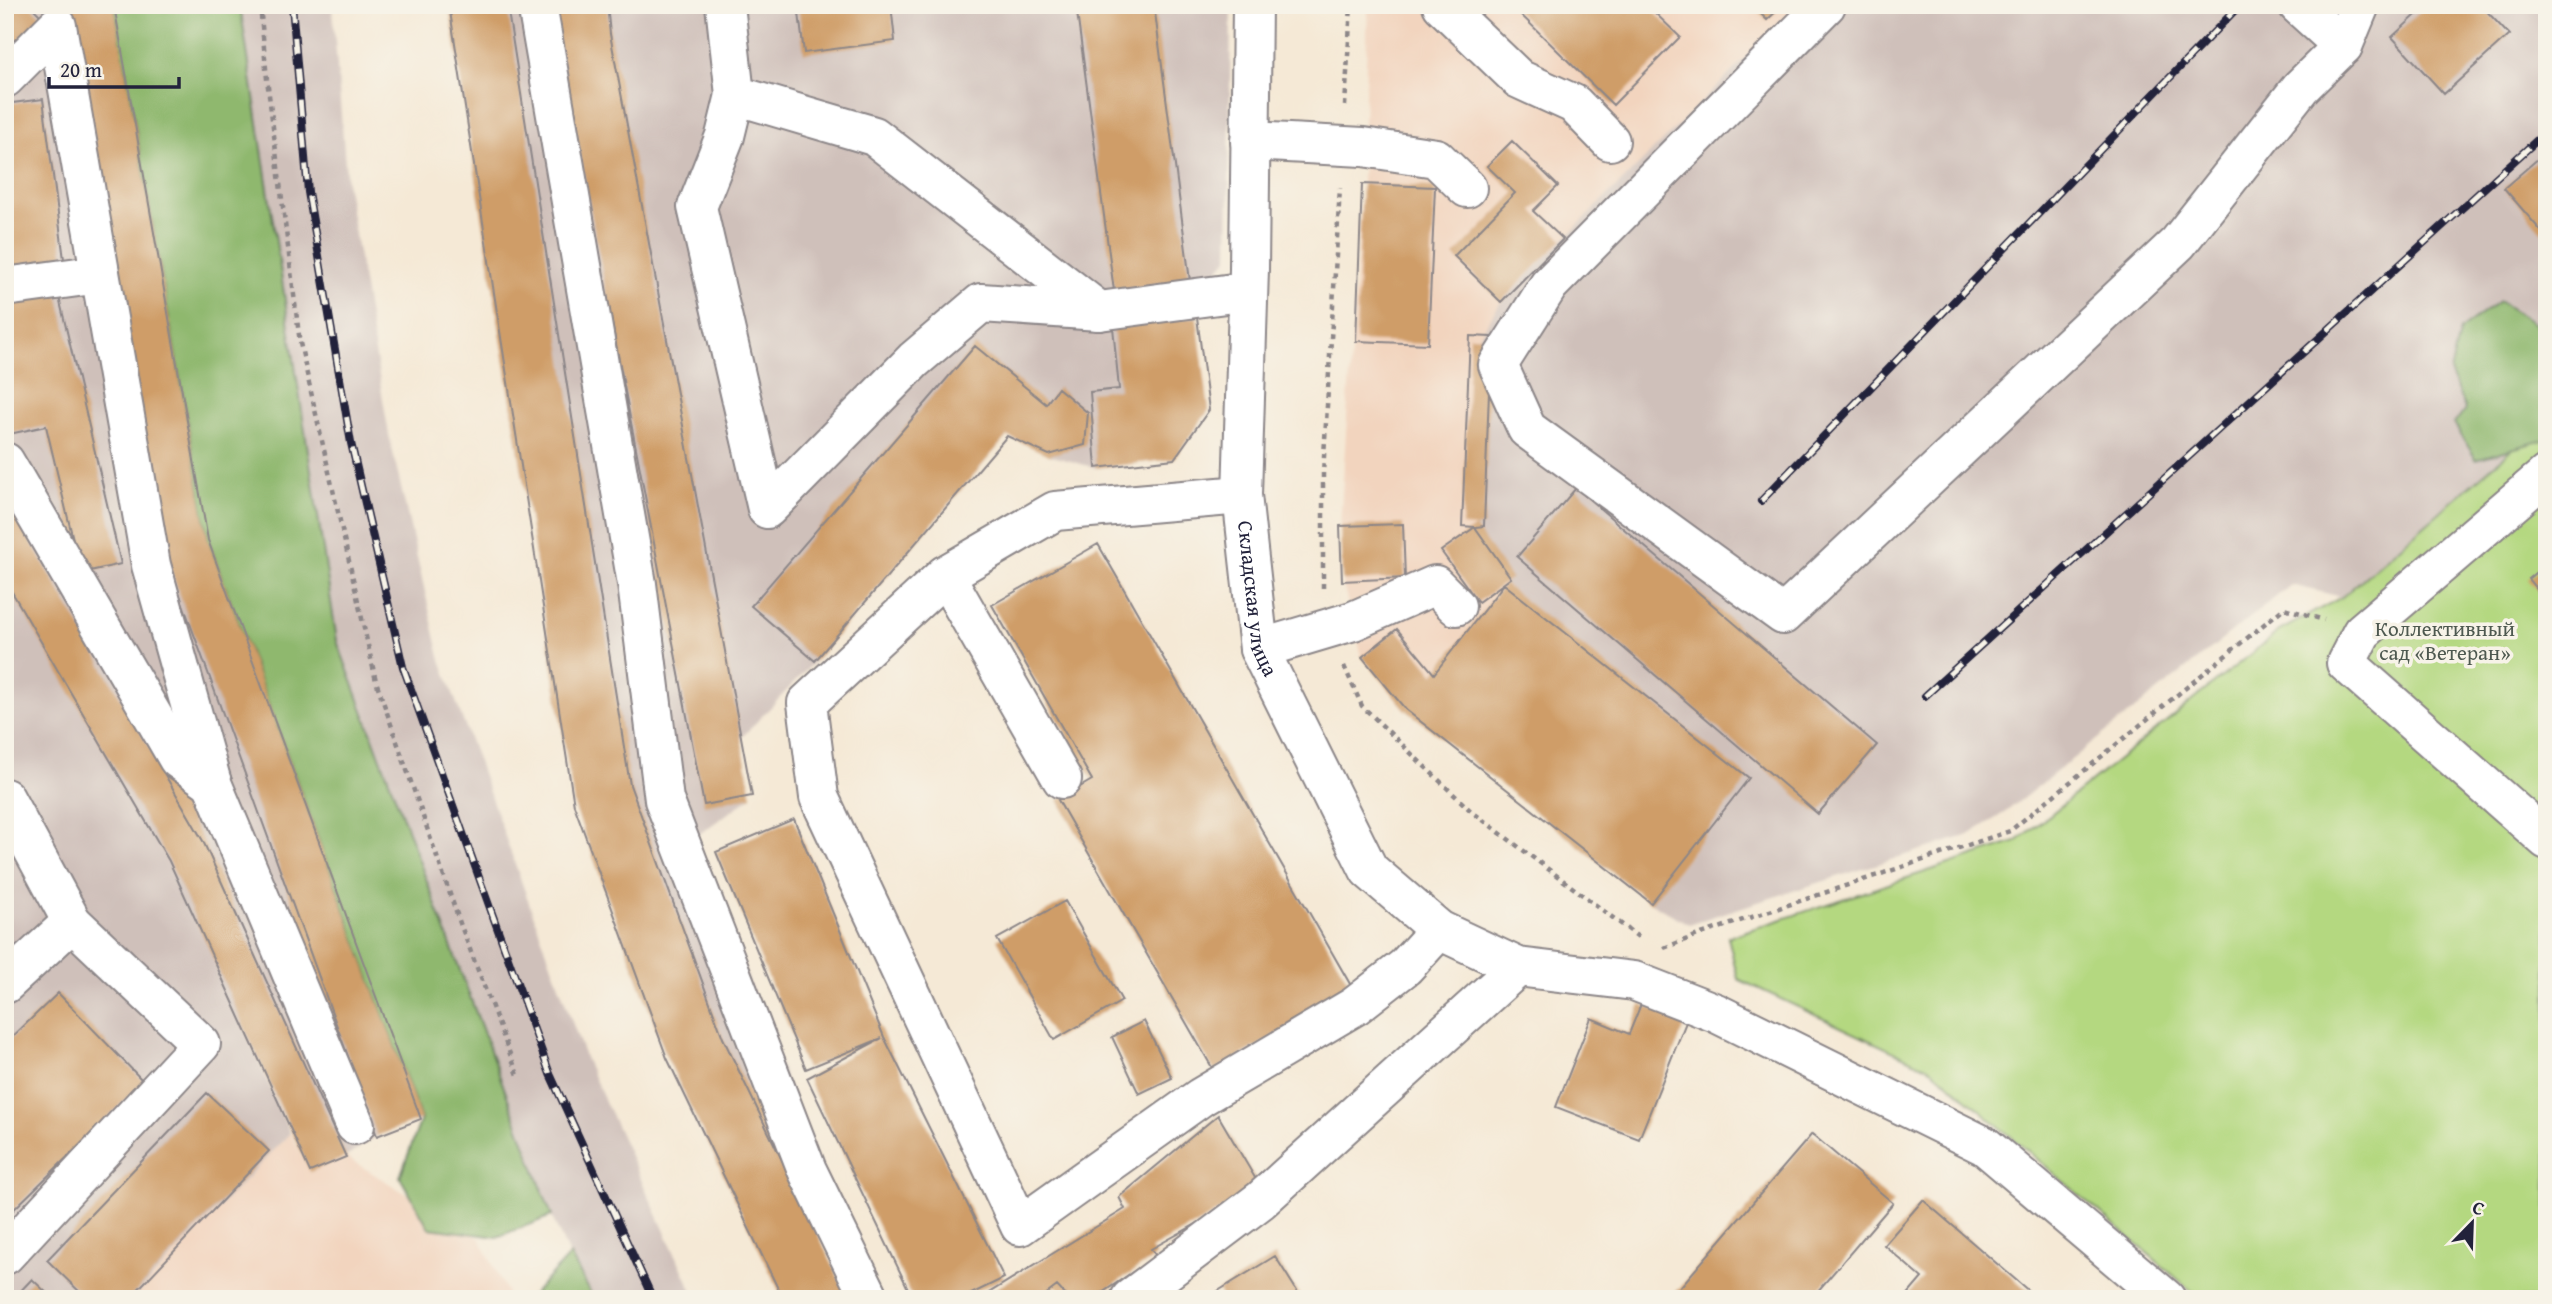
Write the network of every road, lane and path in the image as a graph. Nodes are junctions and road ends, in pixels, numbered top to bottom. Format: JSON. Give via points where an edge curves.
{"nodes":[{"id":1,"x":260,"y":5,"type":"edge"},
{"id":2,"x":537,"y":5,"type":"edge"},
{"id":3,"x":725,"y":5,"type":"edge"},
{"id":4,"x":1252,"y":5,"type":"edge"},
{"id":5,"x":1351,"y":5,"type":"edge"},
{"id":6,"x":1442,"y":5,"type":"edge"},
{"id":7,"x":1826,"y":5,"type":"edge"},
{"id":8,"x":2298,"y":5,"type":"edge"},
{"id":9,"x":2360,"y":5,"type":"edge"},
{"id":10,"x":2343,"y":46,"type":"junction"},
{"id":11,"x":5,"y":78,"type":"edge"},
{"id":12,"x":735,"y":95,"type":"junction"},
{"id":13,"x":1250,"y":141,"type":"junction"},
{"id":14,"x":1611,"y":141,"type":"dead end"},
{"id":15,"x":1343,"y":146,"type":"junction"},
{"id":16,"x":1467,"y":188,"type":"dead end"},
{"id":17,"x":100,"y":274,"type":"junction"},
{"id":18,"x":5,"y":287,"type":"edge"},
{"id":19,"x":1248,"y":290,"type":"junction"},
{"id":20,"x":1100,"y":311,"type":"junction"},
{"id":21,"x":5,"y":462,"type":"edge"},
{"id":22,"x":2547,"y":474,"type":"edge"},
{"id":23,"x":1242,"y":495,"type":"junction"},
{"id":24,"x":945,"y":575,"type":"junction"},
{"id":25,"x":1456,"y":606,"type":"dead end"},
{"id":26,"x":1328,"y":628,"type":"junction"},
{"id":27,"x":2362,"y":632,"type":"junction"},
{"id":28,"x":1259,"y":649,"type":"junction"},
{"id":29,"x":1062,"y":779,"type":"dead end"},
{"id":30,"x":212,"y":783,"type":"junction"},
{"id":31,"x":5,"y":798,"type":"edge"},
{"id":32,"x":2547,"y":840,"type":"edge"},
{"id":33,"x":72,"y":922,"type":"junction"},
{"id":34,"x":1438,"y":930,"type":"junction"},
{"id":35,"x":1656,"y":951,"type":"junction"},
{"id":36,"x":1518,"y":967,"type":"junction"},
{"id":37,"x":1634,"y":981,"type":"junction"},
{"id":38,"x":5,"y":984,"type":"edge"},
{"id":39,"x":518,"y":1074,"type":"dead end"},
{"id":40,"x":355,"y":1125,"type":"dead end"},
{"id":41,"x":5,"y":1255,"type":"edge"},
{"id":42,"x":870,"y":1299,"type":"edge"},
{"id":43,"x":1130,"y":1299,"type":"edge"},
{"id":44,"x":2166,"y":1299,"type":"edge"}],
"edges":[{"from":1,"to":39,"type":"path","via":[[300,343],[376,681]]},
{"from":2,"to":42,"type":"street","via":[[637,584],[664,800],[807,1170]]},
{"from":3,"to":12,"type":"street"},
{"from":4,"to":13,"type":"street","name":"Складская улица"},
{"from":5,"to":15,"type":"path"},
{"from":6,"to":14,"type":"street","via":[[1519,79],[1574,104]]},
{"from":7,"to":10,"type":"street","via":[[1549,285],[1498,365],[1527,429],[1783,615],[2178,243],[2301,87]]},
{"from":8,"to":10,"type":"street"},
{"from":9,"to":10,"type":"street"},
{"from":11,"to":17,"type":"street","via":[[57,26]]},
{"from":12,"to":20,"type":"street","via":[[874,136]]},
{"from":12,"to":20,"type":"street","via":[[725,136],[697,207],[767,509],[914,360],[981,303]]},
{"from":13,"to":15,"type":"street"},
{"from":13,"to":19,"type":"street","name":"Складская улица"},
{"from":15,"to":16,"type":"street","via":[[1436,158]]},
{"from":15,"to":26,"type":"path","via":[[1323,473]]},
{"from":17,"to":18,"type":"street"},
{"from":17,"to":30,"type":"street","via":[[150,565]]},
{"from":19,"to":20,"type":"street"},
{"from":19,"to":23,"type":"street","name":"Складская улица"},
{"from":21,"to":30,"type":"street","via":[[178,760]]},
{"from":22,"to":27,"type":"street"},
{"from":23,"to":24,"type":"street","via":[[1055,511]]},
{"from":23,"to":28,"type":"street","name":"Складская улица"},
{"from":24,"to":29,"type":"street"},
{"from":24,"to":34,"type":"street","via":[[807,703],[819,797],[1020,1226],[1201,1097],[1355,1006],[1405,967]]},
{"from":25,"to":26,"type":"street","via":[[1435,585]]},
{"from":26,"to":28,"type":"street"},
{"from":26,"to":35,"type":"path","via":[[1362,706],[1471,811]]},
{"from":27,"to":32,"type":"street","via":[[2346,663]]},
{"from":27,"to":35,"type":"path","via":[[2284,608],[2010,831]]},
{"from":28,"to":34,"type":"street","name":"Складская улица","via":[[1369,870]]},
{"from":30,"to":40,"type":"street"},
{"from":31,"to":33,"type":"street"},
{"from":33,"to":38,"type":"street"},
{"from":33,"to":41,"type":"street","via":[[201,1044]]},
{"from":34,"to":36,"type":"street","name":"Складская улица"},
{"from":35,"to":37,"type":"path"},
{"from":36,"to":37,"type":"street","name":"Складская улица"},
{"from":36,"to":43,"type":"street","via":[[1261,1200]]},
{"from":37,"to":44,"type":"street","name":"Складская улица","via":[[1716,1013],[1985,1146]]}]}
